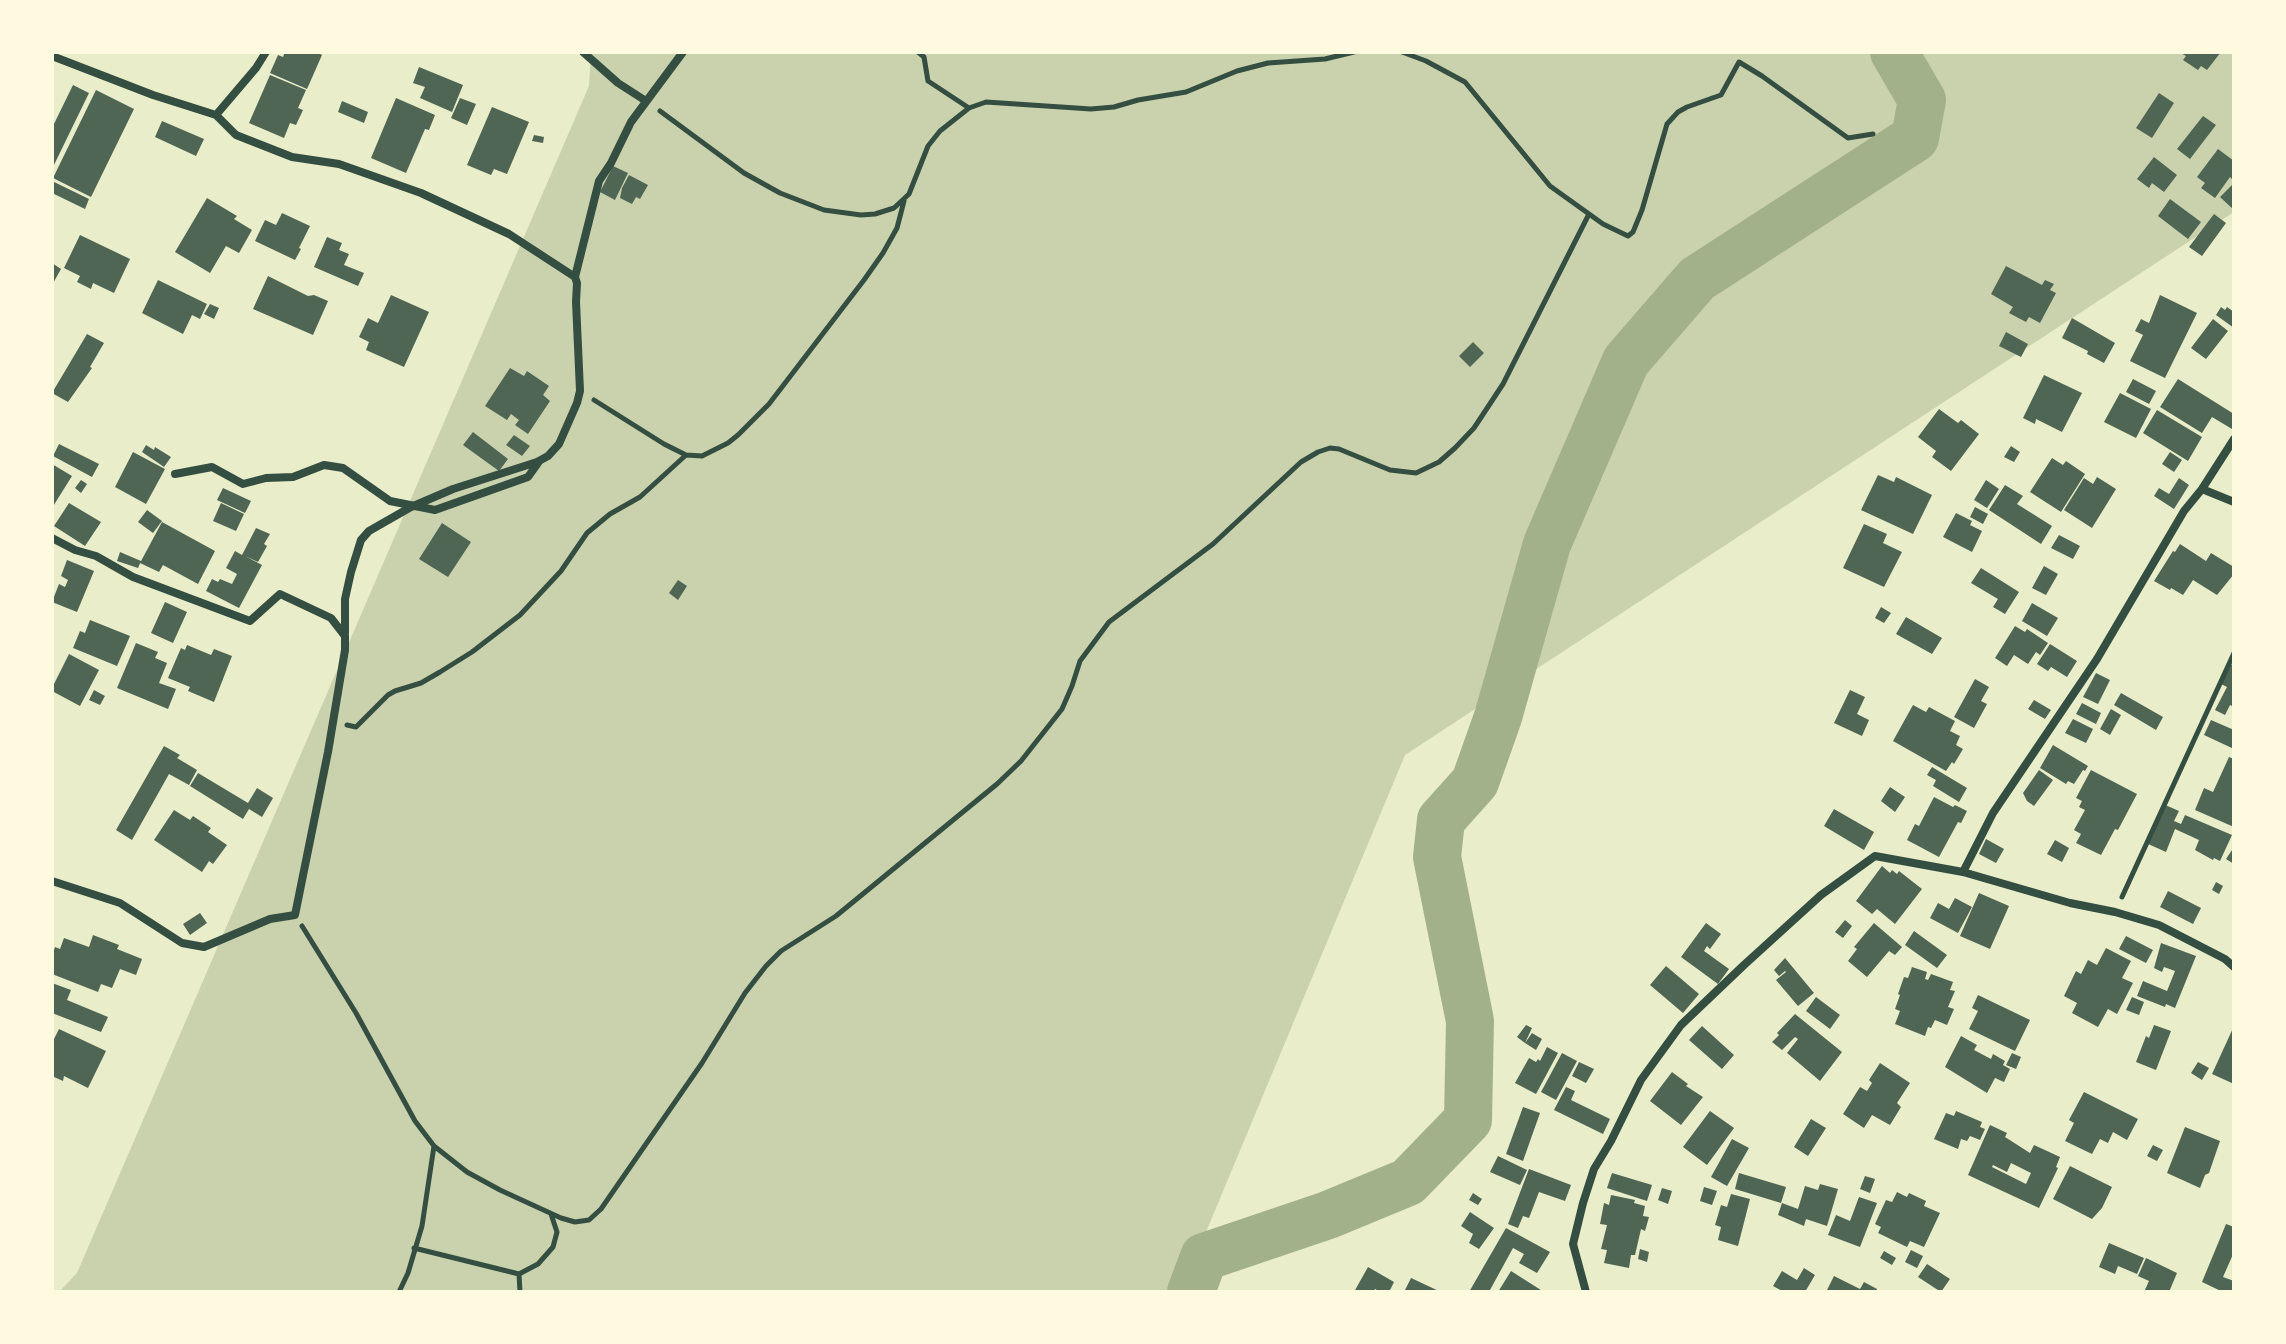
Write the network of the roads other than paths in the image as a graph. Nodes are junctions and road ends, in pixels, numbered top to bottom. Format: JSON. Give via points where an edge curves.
{"nodes":[{"id":1,"x":266,"y":52,"type":"edge"},
{"id":2,"x":583,"y":52,"type":"edge"},
{"id":3,"x":683,"y":52,"type":"edge"},
{"id":4,"x":52,"y":56,"type":"edge"},
{"id":5,"x":646,"y":101,"type":"junction"},
{"id":6,"x":216,"y":115,"type":"junction"},
{"id":7,"x":575,"y":277,"type":"junction"},
{"id":8,"x":2234,"y":439,"type":"edge"},
{"id":9,"x":175,"y":474,"type":"dead end"},
{"id":10,"x":2202,"y":489,"type":"junction"},
{"id":11,"x":2234,"y":502,"type":"edge"},
{"id":12,"x":416,"y":504,"type":"junction"},
{"id":13,"x":52,"y":538,"type":"edge"},
{"id":14,"x":345,"y":636,"type":"junction"},
{"id":15,"x":1963,"y":872,"type":"junction"},
{"id":16,"x":52,"y":881,"type":"edge"},
{"id":17,"x":2234,"y":967,"type":"edge"},
{"id":18,"x":1586,"y":1292,"type":"edge"}],
"edges":[{"from":1,"to":6,"type":"street"},
{"from":2,"to":5,"type":"street"},
{"from":3,"to":5,"type":"street"},
{"from":4,"to":6,"type":"street"},
{"from":5,"to":7,"type":"street","via":[[599,181]]},
{"from":6,"to":7,"type":"street","via":[[236,135],[292,157],[339,164],[421,193],[509,234]]},
{"from":7,"to":12,"type":"street","via":[[580,391],[559,444],[541,459]]},
{"from":8,"to":10,"type":"street"},
{"from":9,"to":12,"type":"street","via":[[212,467],[243,484],[293,477],[324,465],[343,468],[390,501]]},
{"from":10,"to":11,"type":"street"},
{"from":10,"to":15,"type":"street","via":[[1993,813]]},
{"from":12,"to":14,"type":"street","via":[[361,540],[348,587]]},
{"from":13,"to":14,"type":"street","via":[[133,577],[250,621],[280,594],[331,618]]},
{"from":14,"to":16,"type":"street","via":[[295,915],[270,919],[204,947],[182,943],[120,903]]},
{"from":15,"to":17,"type":"street","via":[[2159,925]]},
{"from":15,"to":18,"type":"street","via":[[1875,856],[1821,895],[1681,1025],[1641,1080],[1594,1169],[1573,1244]]}]}
